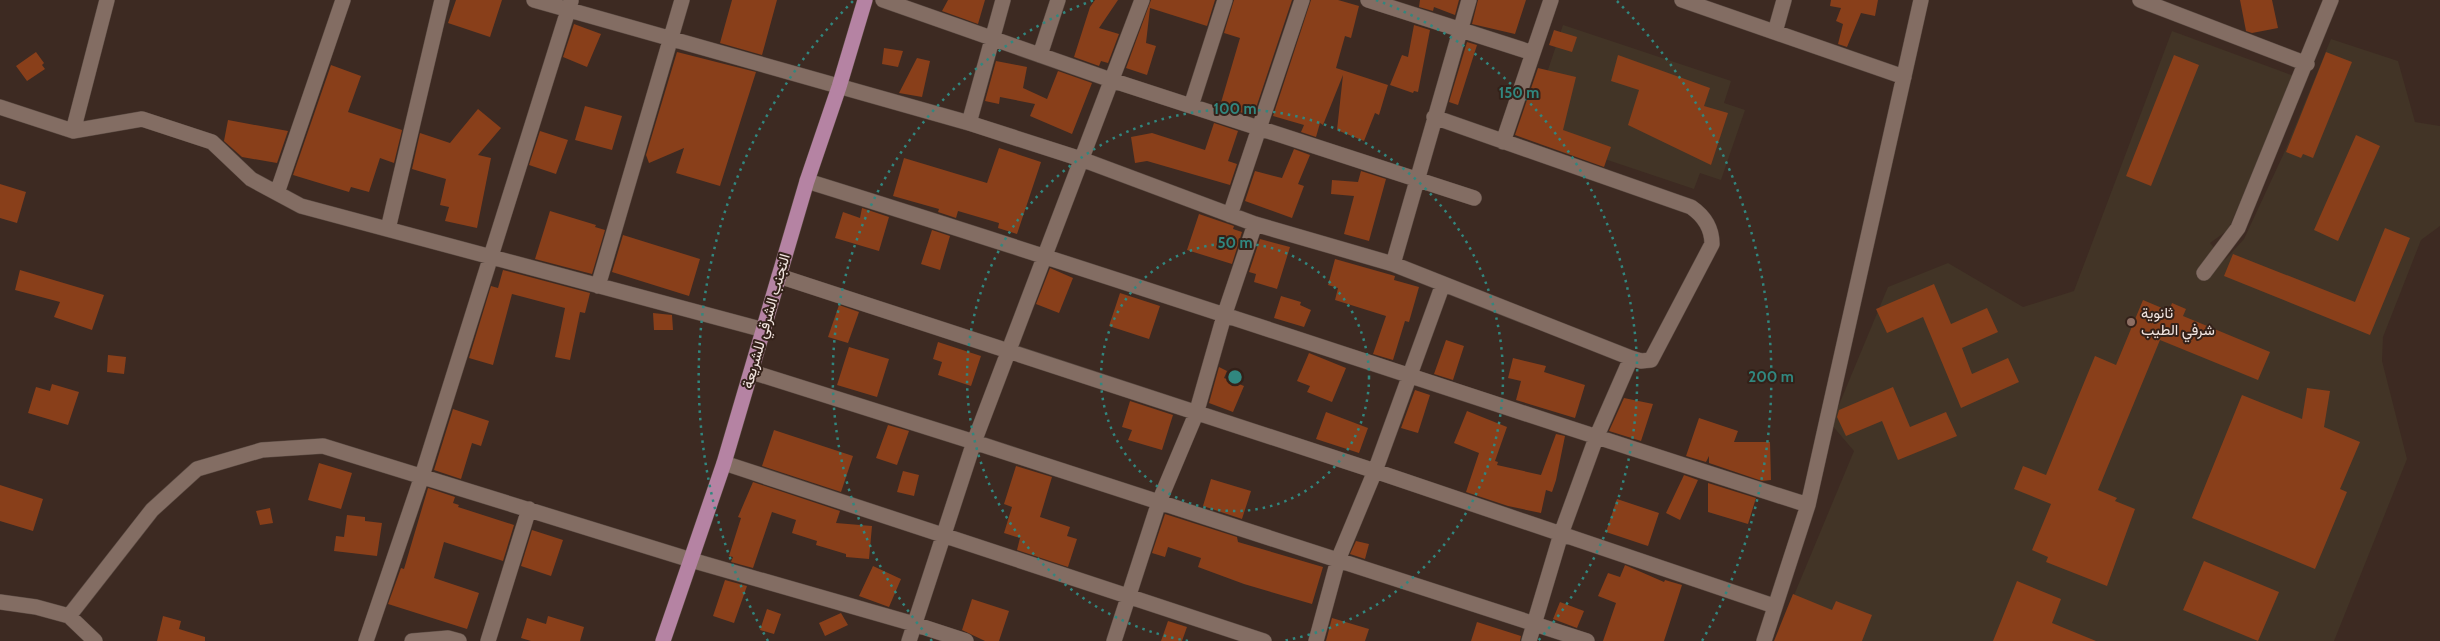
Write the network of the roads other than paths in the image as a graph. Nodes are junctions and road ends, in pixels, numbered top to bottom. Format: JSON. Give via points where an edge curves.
{"nodes":[{"id":1,"x":107,"y":0,"type":"edge"},
{"id":2,"x":343,"y":0,"type":"edge"},
{"id":3,"x":442,"y":0,"type":"edge"},
{"id":4,"x":534,"y":0,"type":"edge"},
{"id":5,"x":682,"y":0,"type":"edge"},
{"id":6,"x":865,"y":0,"type":"edge"},
{"id":7,"x":883,"y":0,"type":"edge"},
{"id":8,"x":1003,"y":0,"type":"edge"},
{"id":9,"x":1058,"y":0,"type":"edge"},
{"id":10,"x":1142,"y":0,"type":"edge"},
{"id":11,"x":1225,"y":0,"type":"edge"},
{"id":12,"x":1302,"y":0,"type":"edge"},
{"id":13,"x":1368,"y":0,"type":"edge"},
{"id":14,"x":1469,"y":0,"type":"edge"},
{"id":15,"x":1551,"y":0,"type":"edge"},
{"id":16,"x":1682,"y":0,"type":"edge"},
{"id":17,"x":1784,"y":0,"type":"edge"},
{"id":18,"x":1921,"y":0,"type":"edge"},
{"id":19,"x":2140,"y":0,"type":"edge"},
{"id":20,"x":2331,"y":0,"type":"edge"},
{"id":21,"x":570,"y":5,"type":"edge"},
{"id":22,"x":1460,"y":29,"type":"junction"},
{"id":23,"x":1775,"y":32,"type":"junction"},
{"id":24,"x":991,"y":37,"type":"junction"},
{"id":25,"x":670,"y":39,"type":"junction"},
{"id":26,"x":1533,"y":53,"type":"junction"},
{"id":27,"x":1040,"y":55,"type":"junction"},
{"id":28,"x":2307,"y":64,"type":"junction"},
{"id":29,"x":1904,"y":77,"type":"junction"},
{"id":30,"x":1111,"y":80,"type":"junction"},
{"id":31,"x":839,"y":87,"type":"junction"},
{"id":32,"x":0,"y":106,"type":"edge"},
{"id":33,"x":1191,"y":106,"type":"junction"},
{"id":34,"x":1434,"y":117,"type":"junction"},
{"id":35,"x":969,"y":123,"type":"junction"},
{"id":36,"x":1259,"y":128,"type":"junction"},
{"id":37,"x":73,"y":131,"type":"junction"},
{"id":38,"x":1503,"y":142,"type":"junction"},
{"id":39,"x":1081,"y":159,"type":"junction"},
{"id":40,"x":1417,"y":180,"type":"junction"},
{"id":41,"x":807,"y":181,"type":"junction"},
{"id":42,"x":278,"y":193,"type":"junction"},
{"id":43,"x":1474,"y":198,"type":"dead end"},
{"id":44,"x":1230,"y":215,"type":"junction"},
{"id":45,"x":1255,"y":224,"type":"junction"},
{"id":46,"x":388,"y":229,"type":"junction"},
{"id":47,"x":1044,"y":255,"type":"junction"},
{"id":48,"x":491,"y":257,"type":"junction"},
{"id":49,"x":1393,"y":264,"type":"junction"},
{"id":50,"x":2204,"y":273,"type":"dead end"},
{"id":51,"x":779,"y":276,"type":"junction"},
{"id":52,"x":1443,"y":284,"type":"junction"},
{"id":53,"x":598,"y":286,"type":"junction"},
{"id":54,"x":1224,"y":316,"type":"junction"},
{"id":55,"x":764,"y":330,"type":"junction"},
{"id":56,"x":1007,"y":351,"type":"junction"},
{"id":57,"x":1631,"y":358,"type":"junction"},
{"id":58,"x":752,"y":372,"type":"junction"},
{"id":59,"x":1410,"y":376,"type":"junction"},
{"id":60,"x":1196,"y":414,"type":"junction"},
{"id":61,"x":1596,"y":438,"type":"junction"},
{"id":62,"x":974,"y":442,"type":"junction"},
{"id":63,"x":724,"y":463,"type":"junction"},
{"id":64,"x":1375,"y":471,"type":"junction"},
{"id":65,"x":422,"y":476,"type":"junction"},
{"id":66,"x":1159,"y":502,"type":"junction"},
{"id":67,"x":1808,"y":505,"type":"junction"},
{"id":68,"x":530,"y":510,"type":"junction"},
{"id":69,"x":942,"y":534,"type":"junction"},
{"id":70,"x":1561,"y":534,"type":"junction"},
{"id":71,"x":691,"y":560,"type":"junction"},
{"id":72,"x":1338,"y":560,"type":"junction"},
{"id":73,"x":1128,"y":596,"type":"junction"},
{"id":74,"x":0,"y":602,"type":"edge"},
{"id":75,"x":1774,"y":606,"type":"junction"},
{"id":76,"x":69,"y":616,"type":"junction"},
{"id":77,"x":914,"y":624,"type":"junction"},
{"id":78,"x":1534,"y":624,"type":"junction"},
{"id":79,"x":95,"y":641,"type":"edge"},
{"id":80,"x":366,"y":641,"type":"edge"},
{"id":81,"x":412,"y":641,"type":"edge"},
{"id":82,"x":459,"y":641,"type":"edge"},
{"id":83,"x":488,"y":641,"type":"edge"},
{"id":84,"x":663,"y":641,"type":"edge"},
{"id":85,"x":909,"y":641,"type":"edge"},
{"id":86,"x":966,"y":641,"type":"edge"},
{"id":87,"x":1114,"y":641,"type":"edge"},
{"id":88,"x":1264,"y":641,"type":"edge"},
{"id":89,"x":1316,"y":641,"type":"edge"},
{"id":90,"x":1529,"y":641,"type":"edge"},
{"id":91,"x":1587,"y":641,"type":"edge"},
{"id":92,"x":1764,"y":641,"type":"edge"}],
"edges":[{"from":1,"to":37,"type":"street"},
{"from":2,"to":42,"type":"street"},
{"from":3,"to":46,"type":"street"},
{"from":4,"to":21,"type":"street"},
{"from":5,"to":25,"type":"street"},
{"from":6,"to":31,"type":"main road","name":"التجنب الشرقي للشريعة"},
{"from":7,"to":24,"type":"street"},
{"from":8,"to":24,"type":"street"},
{"from":9,"to":27,"type":"street"},
{"from":10,"to":30,"type":"street"},
{"from":11,"to":33,"type":"street"},
{"from":12,"to":36,"type":"street"},
{"from":13,"to":22,"type":"street"},
{"from":14,"to":22,"type":"street"},
{"from":15,"to":26,"type":"street"},
{"from":16,"to":23,"type":"street"},
{"from":17,"to":23,"type":"street"},
{"from":18,"to":29,"type":"street"},
{"from":19,"to":28,"type":"street"},
{"from":20,"to":28,"type":"street"},
{"from":21,"to":25,"type":"street"},
{"from":21,"to":48,"type":"street"},
{"from":22,"to":26,"type":"street"},
{"from":22,"to":34,"type":"street"},
{"from":23,"to":29,"type":"street"},
{"from":24,"to":27,"type":"street"},
{"from":24,"to":35,"type":"street"},
{"from":25,"to":31,"type":"street"},
{"from":25,"to":53,"type":"street"},
{"from":26,"to":38,"type":"street"},
{"from":27,"to":30,"type":"street"},
{"from":28,"to":50,"type":"street","via":[[2238,228]]},
{"from":29,"to":67,"type":"street"},
{"from":30,"to":33,"type":"street"},
{"from":30,"to":39,"type":"street"},
{"from":31,"to":35,"type":"street"},
{"from":31,"to":41,"type":"main road","name":"التجنب الشرقي للشريعة"},
{"from":32,"to":37,"type":"street"},
{"from":33,"to":36,"type":"street"},
{"from":34,"to":38,"type":"street"},
{"from":34,"to":40,"type":"street"},
{"from":35,"to":39,"type":"street"},
{"from":36,"to":40,"type":"street"},
{"from":36,"to":44,"type":"street"},
{"from":37,"to":42,"type":"street","via":[[142,120],[212,142],[251,179]]},
{"from":38,"to":57,"type":"street","via":[[1691,208],[1708,224],[1712,244],[1653,359]]},
{"from":39,"to":44,"type":"street"},
{"from":39,"to":47,"type":"street"},
{"from":40,"to":43,"type":"street"},
{"from":40,"to":49,"type":"street"},
{"from":41,"to":47,"type":"street"},
{"from":41,"to":51,"type":"main road","name":"التجنب الشرقي للشريعة"},
{"from":42,"to":46,"type":"street","via":[[301,206]]},
{"from":44,"to":45,"type":"street"},
{"from":45,"to":49,"type":"street"},
{"from":45,"to":54,"type":"street"},
{"from":46,"to":48,"type":"street"},
{"from":47,"to":54,"type":"street"},
{"from":47,"to":56,"type":"street"},
{"from":48,"to":53,"type":"street"},
{"from":48,"to":65,"type":"street"},
{"from":49,"to":52,"type":"street"},
{"from":51,"to":55,"type":"main road","name":"التجنب الشرقي للشريعة"},
{"from":51,"to":56,"type":"street"},
{"from":52,"to":57,"type":"street"},
{"from":52,"to":59,"type":"street"},
{"from":53,"to":55,"type":"street"},
{"from":54,"to":59,"type":"street"},
{"from":54,"to":60,"type":"street"},
{"from":55,"to":58,"type":"main road","name":"التجنب الشرقي للشريعة"},
{"from":56,"to":60,"type":"street"},
{"from":56,"to":62,"type":"street"},
{"from":57,"to":61,"type":"street"},
{"from":58,"to":62,"type":"street"},
{"from":58,"to":63,"type":"main road","name":"التجنب الشرقي للشريعة"},
{"from":59,"to":61,"type":"street"},
{"from":59,"to":64,"type":"street"},
{"from":60,"to":64,"type":"street"},
{"from":60,"to":66,"type":"street"},
{"from":61,"to":67,"type":"street"},
{"from":61,"to":70,"type":"street"},
{"from":62,"to":66,"type":"street"},
{"from":62,"to":69,"type":"street"},
{"from":63,"to":69,"type":"street"},
{"from":63,"to":71,"type":"main road","name":"التجنب الشرقي للشريعة"},
{"from":64,"to":70,"type":"street"},
{"from":64,"to":72,"type":"street"},
{"from":65,"to":68,"type":"street"},
{"from":65,"to":76,"type":"street","via":[[323,446],[262,450],[197,469],[152,510]]},
{"from":65,"to":80,"type":"street"},
{"from":66,"to":72,"type":"street"},
{"from":66,"to":73,"type":"street"},
{"from":67,"to":75,"type":"street"},
{"from":68,"to":71,"type":"street"},
{"from":68,"to":83,"type":"street"},
{"from":69,"to":73,"type":"street"},
{"from":69,"to":77,"type":"street"},
{"from":70,"to":75,"type":"street"},
{"from":70,"to":78,"type":"street"},
{"from":71,"to":77,"type":"street"},
{"from":71,"to":84,"type":"main road","name":"التجنب الشرقي للشريعة"},
{"from":72,"to":78,"type":"street"},
{"from":72,"to":89,"type":"street"},
{"from":73,"to":87,"type":"street"},
{"from":73,"to":88,"type":"street"},
{"from":74,"to":76,"type":"street"},
{"from":75,"to":92,"type":"street"},
{"from":76,"to":79,"type":"street"},
{"from":77,"to":85,"type":"street"},
{"from":77,"to":86,"type":"street"},
{"from":78,"to":90,"type":"street"},
{"from":78,"to":91,"type":"street"},
{"from":81,"to":82,"type":"street","via":[[448,638]]}]}
